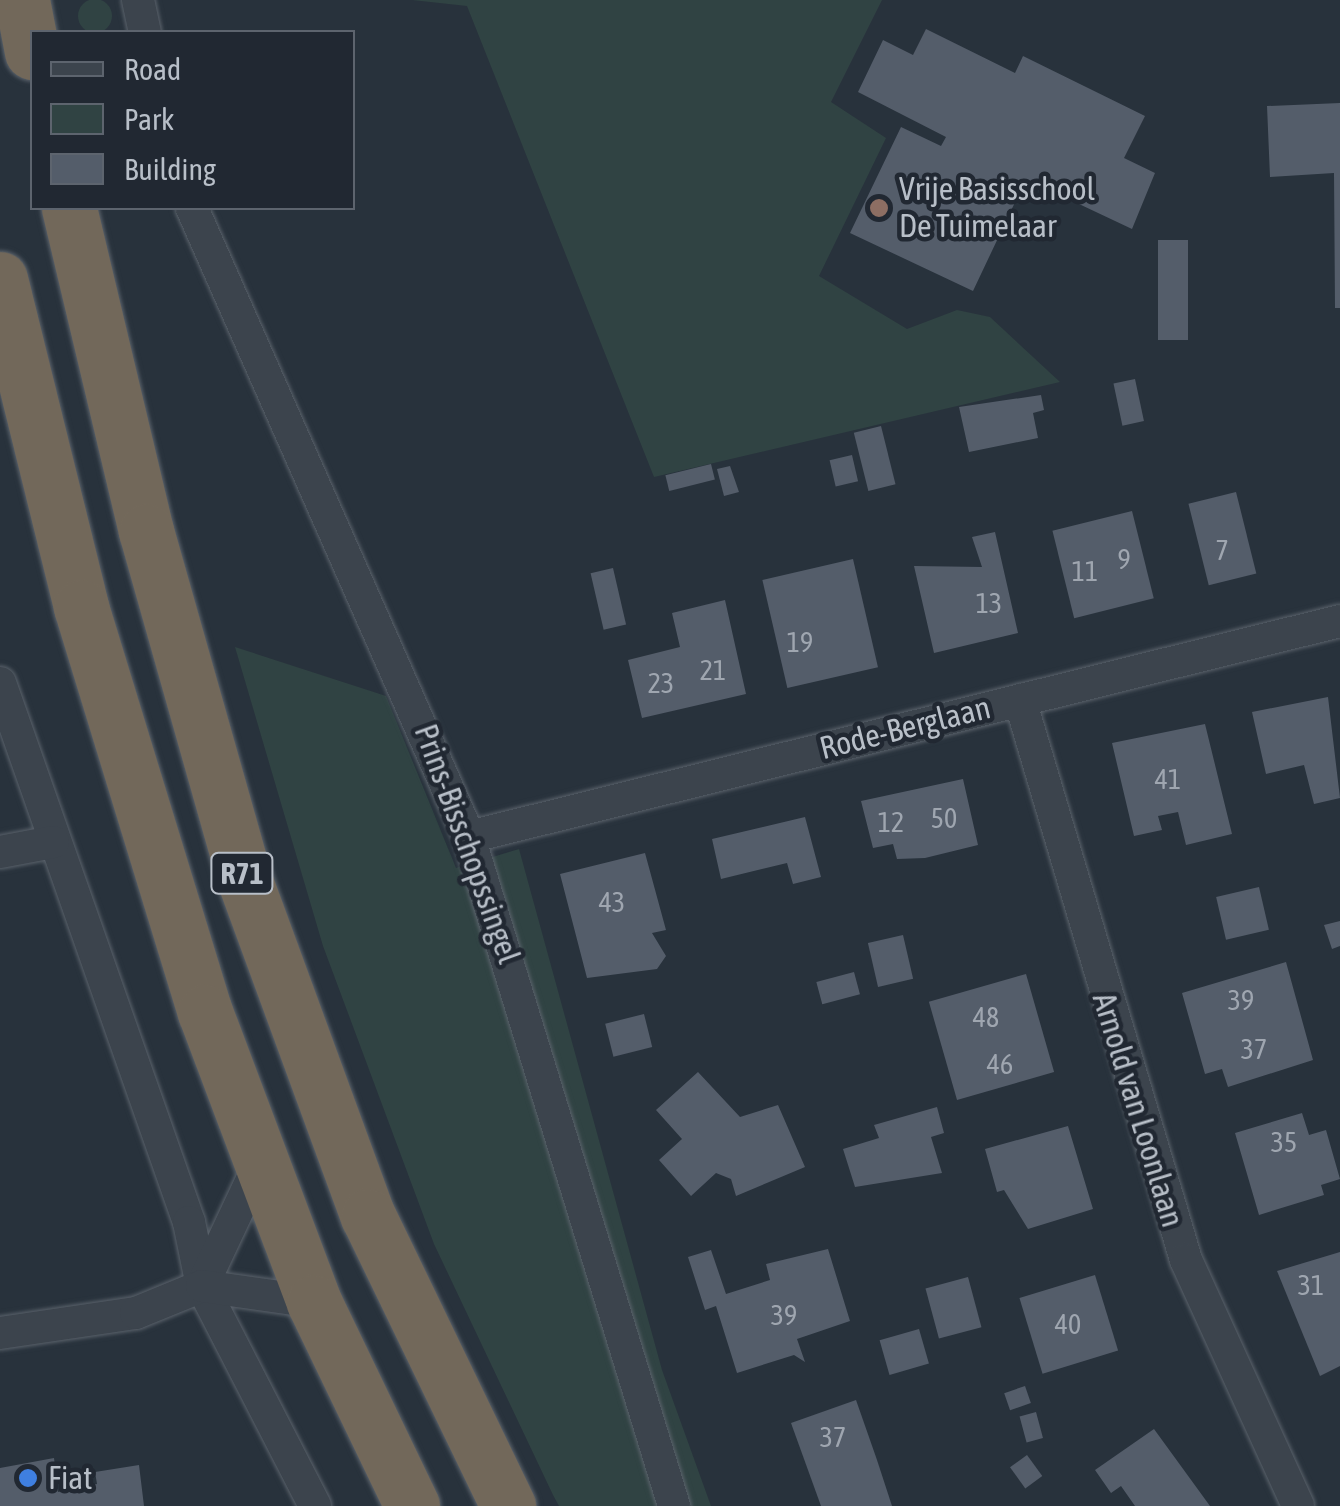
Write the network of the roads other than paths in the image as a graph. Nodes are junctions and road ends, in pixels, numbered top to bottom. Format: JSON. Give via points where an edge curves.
{"nodes":[{"id":1,"x":22,"y":0,"type":"edge"},
{"id":2,"x":138,"y":0,"type":"edge"},
{"id":3,"x":145,"y":30,"type":"edge"},
{"id":4,"x":30,"y":42,"type":"edge"},
{"id":5,"x":69,"y":210,"type":"edge"},
{"id":6,"x":193,"y":210,"type":"edge"},
{"id":7,"x":0,"y":279,"type":"edge"},
{"id":8,"x":1340,"y":620,"type":"edge"},
{"id":9,"x":0,"y":683,"type":"edge"},
{"id":10,"x":1020,"y":700,"type":"junction"},
{"id":11,"x":469,"y":836,"type":"junction"},
{"id":12,"x":53,"y":842,"type":"junction"},
{"id":13,"x":0,"y":852,"type":"edge"},
{"id":14,"x":260,"y":1163,"type":"junction"},
{"id":15,"x":202,"y":1286,"type":"junction"},
{"id":16,"x":314,"y":1302,"type":"junction"},
{"id":17,"x":0,"y":1333,"type":"edge"},
{"id":18,"x":315,"y":1506,"type":"edge"},
{"id":19,"x":412,"y":1506,"type":"edge"},
{"id":20,"x":508,"y":1506,"type":"edge"},
{"id":21,"x":674,"y":1506,"type":"edge"},
{"id":22,"x":1298,"y":1506,"type":"edge"}],
"edges":[{"from":1,"to":4,"type":"highway"},
{"from":2,"to":3,"type":"street"},
{"from":5,"to":20,"type":"highway","number":"R71","via":[[146,531],[244,878],[368,1216]]},
{"from":6,"to":11,"type":"street","name":"Prins-Bisschopssingel"},
{"from":7,"to":14,"type":"highway","number":"R71","via":[[122,751]]},
{"from":8,"to":10,"type":"street","name":"Rode-Berglaan"},
{"from":9,"to":12,"type":"street"},
{"from":10,"to":11,"type":"street","name":"Rode-Berglaan"},
{"from":10,"to":22,"type":"street","name":"Arnold van Loonlaan","via":[[1186,1260]]},
{"from":11,"to":21,"type":"street","name":"Prins-Bisschopssingel"},
{"from":12,"to":13,"type":"street"},
{"from":12,"to":15,"type":"street","via":[[190,1222]]},
{"from":14,"to":15,"type":"street"},
{"from":14,"to":16,"type":"highway","number":"R71"},
{"from":15,"to":16,"type":"street"},
{"from":15,"to":17,"type":"street","via":[[136,1313]]},
{"from":15,"to":18,"type":"street"},
{"from":16,"to":19,"type":"highway","number":"R71"}]}
